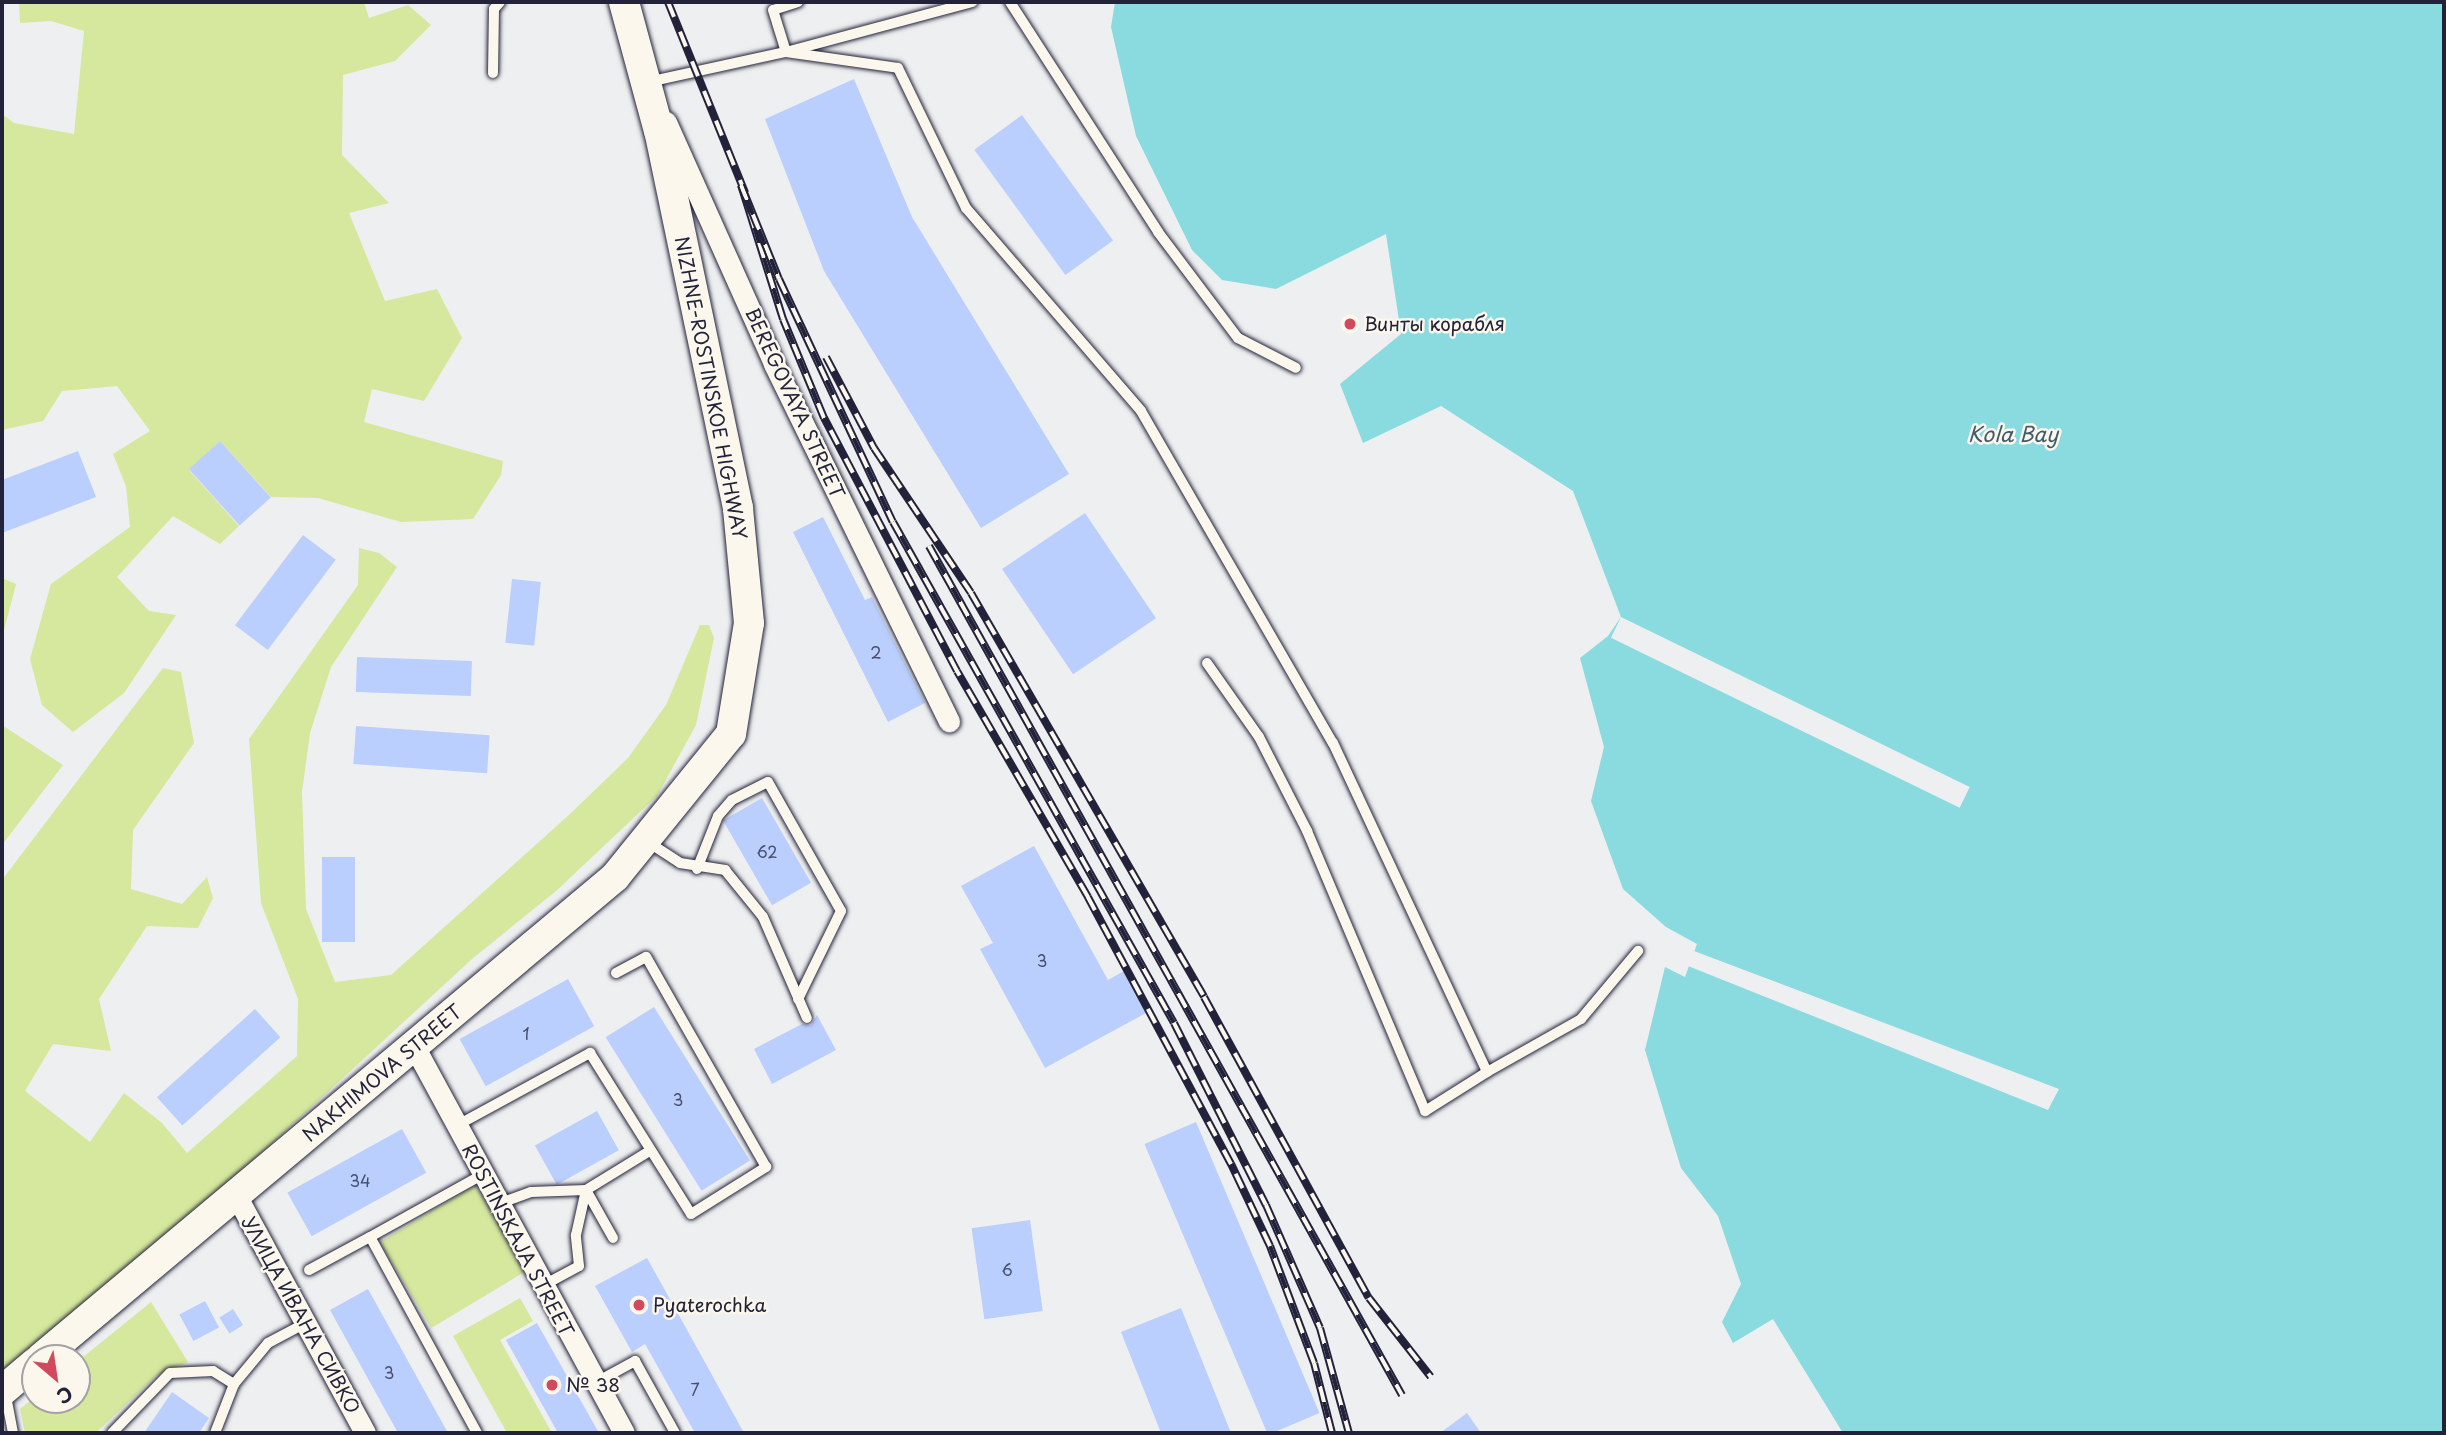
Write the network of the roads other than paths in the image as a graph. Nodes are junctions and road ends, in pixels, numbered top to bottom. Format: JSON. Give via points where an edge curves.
{"nodes":[{"id":1,"x":500,"y":2,"type":"edge"},
{"id":2,"x":624,"y":2,"type":"edge"},
{"id":3,"x":798,"y":2,"type":"edge"},
{"id":4,"x":972,"y":2,"type":"edge"},
{"id":5,"x":1010,"y":2,"type":"edge"},
{"id":6,"x":786,"y":52,"type":"junction"},
{"id":7,"x":493,"y":72,"type":"dead end"},
{"id":8,"x":646,"y":83,"type":"junction"},
{"id":9,"x":1296,"y":368,"type":"dead end"},
{"id":10,"x":1208,"y":663,"type":"dead end"},
{"id":11,"x":949,"y":722,"type":"dead end"},
{"id":12,"x":704,"y":770,"type":"joint"},
{"id":13,"x":648,"y":842,"type":"junction"},
{"id":14,"x":697,"y":869,"type":"junction"},
{"id":15,"x":1638,"y":951,"type":"dead end"},
{"id":16,"x":617,"y":973,"type":"dead end"},
{"id":17,"x":798,"y":999,"type":"junction"},
{"id":18,"x":807,"y":1018,"type":"dead end"},
{"id":19,"x":414,"y":1046,"type":"junction"},
{"id":20,"x":1487,"y":1072,"type":"junction"},
{"id":21,"x":456,"y":1126,"type":"junction"},
{"id":22,"x":651,"y":1150,"type":"junction"},
{"id":23,"x":482,"y":1175,"type":"junction"},
{"id":24,"x":586,"y":1191,"type":"junction"},
{"id":25,"x":237,"y":1198,"type":"junction"},
{"id":26,"x":498,"y":1204,"type":"junction"},
{"id":27,"x":370,"y":1237,"type":"junction"},
{"id":28,"x":613,"y":1238,"type":"dead end"},
{"id":29,"x":309,"y":1270,"type":"dead end"},
{"id":30,"x":542,"y":1286,"type":"junction"},
{"id":31,"x":306,"y":1324,"type":"junction"},
{"id":32,"x":58,"y":1344,"type":"edge"},
{"id":33,"x":21,"y":1375,"type":"edge"},
{"id":34,"x":596,"y":1383,"type":"junction"},
{"id":35,"x":234,"y":1384,"type":"junction"},
{"id":36,"x":3,"y":1390,"type":"edge"},
{"id":37,"x":13,"y":1433,"type":"edge"},
{"id":38,"x":112,"y":1433,"type":"edge"},
{"id":39,"x":215,"y":1433,"type":"edge"},
{"id":40,"x":365,"y":1433,"type":"edge"},
{"id":41,"x":477,"y":1433,"type":"edge"},
{"id":42,"x":624,"y":1433,"type":"edge"},
{"id":43,"x":675,"y":1433,"type":"edge"}],
"edges":[{"from":1,"to":7,"type":"lane","via":[[494,9]]},
{"from":2,"to":8,"type":"street","name":"NIZHNE-ROSTINSKOE HIGHWAY"},
{"from":3,"to":6,"type":"lane","via":[[772,10]]},
{"from":4,"to":6,"type":"lane"},
{"from":5,"to":9,"type":"lane","via":[[1157,232],[1238,338]]},
{"from":6,"to":8,"type":"lane"},
{"from":6,"to":20,"type":"lane","via":[[898,68],[966,208],[1141,411],[1333,743]]},
{"from":8,"to":11,"type":"street","name":"BEREGOVAYA STREET","via":[[774,364]]},
{"from":8,"to":12,"type":"street","name":"NIZHNE-ROSTINSKOE HIGHWAY","via":[[738,508],[749,623],[731,734]]},
{"from":10,"to":20,"type":"lane","via":[[1259,737],[1307,831],[1425,1111]]},
{"from":12,"to":13,"type":"street","name":"NAKHIMOVA STREET"},
{"from":13,"to":14,"type":"lane"},
{"from":13,"to":19,"type":"street","name":"NAKHIMOVA STREET","via":[[615,877]]},
{"from":14,"to":17,"type":"lane","via":[[725,870],[763,917]]},
{"from":14,"to":17,"type":"lane","via":[[719,816],[732,800],[768,782],[841,911]]},
{"from":15,"to":20,"type":"lane","via":[[1581,1019]]},
{"from":16,"to":22,"type":"lane","via":[[646,957],[766,1167],[691,1214]]},
{"from":17,"to":18,"type":"lane"},
{"from":19,"to":21,"type":"street","name":"ROSTINSKAJA STREET"},
{"from":19,"to":25,"type":"street","name":"NAKHIMOVA STREET"},
{"from":21,"to":22,"type":"lane","via":[[590,1053]]},
{"from":21,"to":23,"type":"street","name":"ROSTINSKAJA STREET"},
{"from":22,"to":24,"type":"lane"},
{"from":23,"to":26,"type":"street","name":"ROSTINSKAJA STREET"},
{"from":23,"to":27,"type":"lane"},
{"from":24,"to":26,"type":"lane","via":[[531,1192]]},
{"from":24,"to":28,"type":"lane"},
{"from":24,"to":30,"type":"lane","via":[[576,1235],[579,1266]]},
{"from":25,"to":31,"type":"street","name":"УЛИЦА ИВАНА СИВКО"},
{"from":25,"to":32,"type":"street","name":"NAKHIMOVA STREET"},
{"from":26,"to":30,"type":"street","name":"ROSTINSKAJA STREET"},
{"from":27,"to":29,"type":"lane"},
{"from":27,"to":41,"type":"lane"},
{"from":30,"to":34,"type":"street","name":"ROSTINSKAJA STREET"},
{"from":31,"to":35,"type":"lane","via":[[268,1343]]},
{"from":31,"to":40,"type":"street","name":"УЛИЦА ИВАНА СИВКО"},
{"from":33,"to":36,"type":"street"},
{"from":34,"to":42,"type":"street","name":"ROSTINSKAJA STREET"},
{"from":34,"to":43,"type":"lane","via":[[635,1361]]},
{"from":35,"to":38,"type":"lane","via":[[213,1371],[170,1373]]},
{"from":35,"to":39,"type":"lane"},
{"from":36,"to":37,"type":"lane"}]}
